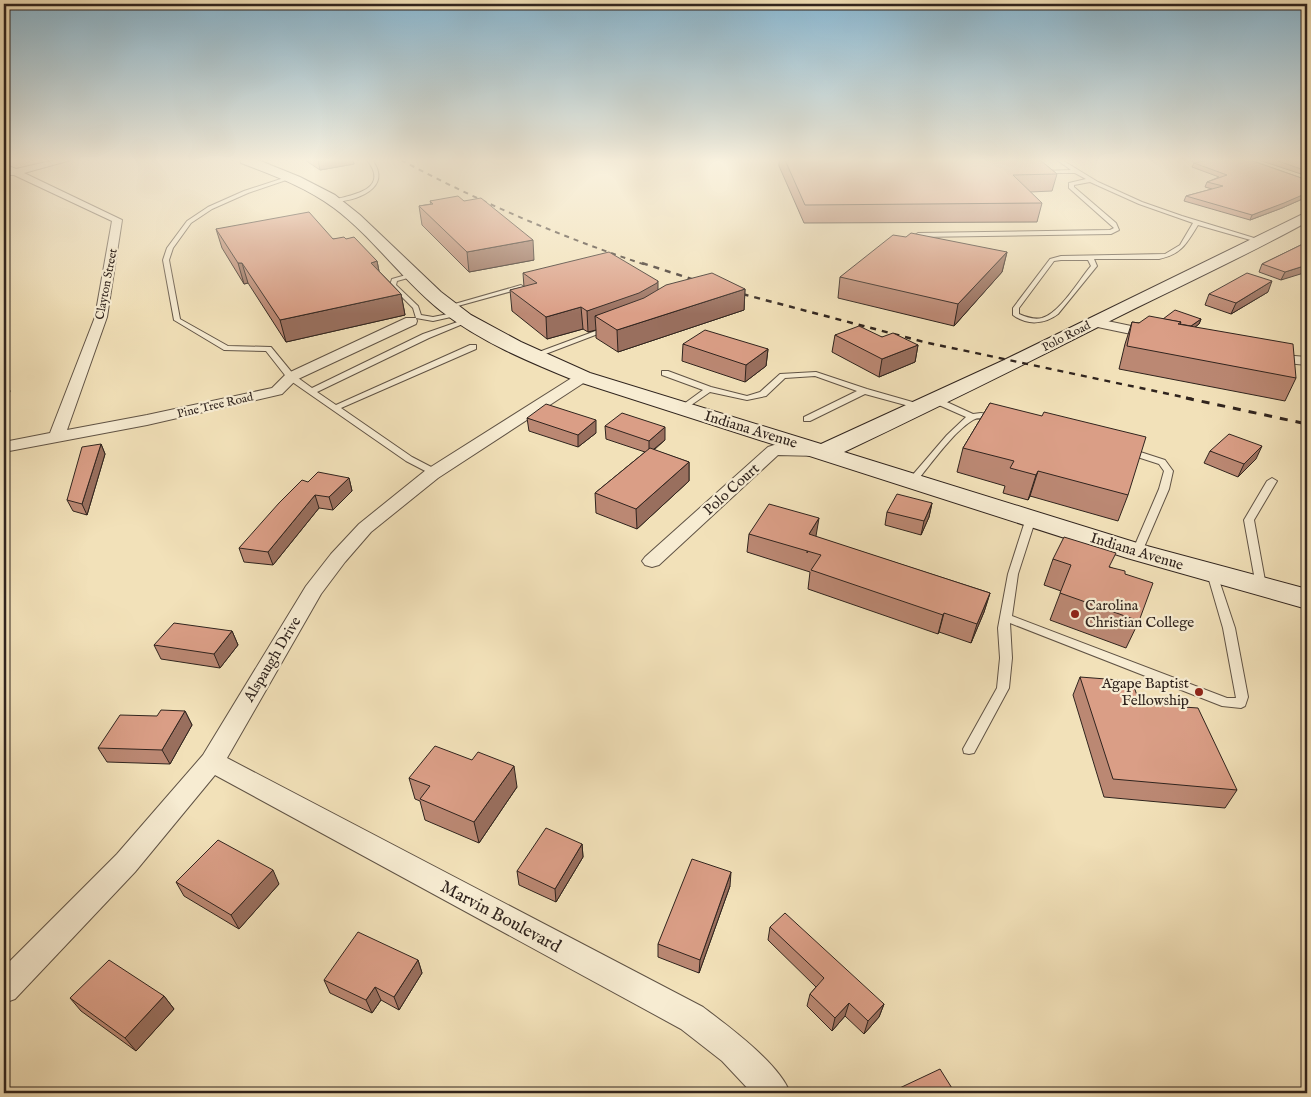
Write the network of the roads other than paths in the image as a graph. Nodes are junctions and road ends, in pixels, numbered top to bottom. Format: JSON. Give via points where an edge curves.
{"nodes":[{"id":1,"x":98,"y":211,"type":"edge"},
{"id":2,"x":205,"y":211,"type":"edge"},
{"id":3,"x":345,"y":211,"type":"edge"},
{"id":4,"x":1099,"y":211,"type":"edge"},
{"id":5,"x":1161,"y":211,"type":"edge"},
{"id":6,"x":1305,"y":219,"type":"edge"},
{"id":7,"x":1196,"y":224,"type":"junction"},
{"id":8,"x":918,"y":235,"type":"edge"},
{"id":9,"x":1261,"y":241,"type":"junction"},
{"id":10,"x":1090,"y":258,"type":"junction"},
{"id":11,"x":413,"y":276,"type":"junction"},
{"id":12,"x":529,"y":286,"type":"edge"},
{"id":13,"x":458,"y":314,"type":"junction"},
{"id":14,"x":411,"y":321,"type":"dead end"},
{"id":15,"x":1093,"y":322,"type":"junction"},
{"id":16,"x":615,"y":325,"type":"edge"},
{"id":17,"x":1169,"y":338,"type":"edge"},
{"id":18,"x":473,"y":347,"type":"dead end"},
{"id":19,"x":1254,"y":355,"type":"edge"},
{"id":20,"x":532,"y":356,"type":"junction"},
{"id":21,"x":1307,"y":361,"type":"edge"},
{"id":22,"x":665,"y":373,"type":"dead end"},
{"id":23,"x":291,"y":377,"type":"junction"},
{"id":24,"x":583,"y":377,"type":"junction"},
{"id":25,"x":709,"y":389,"type":"junction"},
{"id":26,"x":312,"y":391,"type":"junction"},
{"id":27,"x":864,"y":391,"type":"junction"},
{"id":28,"x":928,"y":404,"type":"junction"},
{"id":29,"x":337,"y":407,"type":"junction"},
{"id":30,"x":684,"y":408,"type":"junction"},
{"id":31,"x":972,"y":417,"type":"junction"},
{"id":32,"x":807,"y":420,"type":"dead end"},
{"id":33,"x":1008,"y":421,"type":"edge"},
{"id":34,"x":57,"y":437,"type":"junction"},
{"id":35,"x":4,"y":447,"type":"edge"},
{"id":36,"x":1120,"y":449,"type":"edge"},
{"id":37,"x":824,"y":452,"type":"junction"},
{"id":38,"x":434,"y":472,"type":"junction"},
{"id":39,"x":913,"y":480,"type":"junction"},
{"id":40,"x":1272,"y":481,"type":"dead end"},
{"id":41,"x":1031,"y":518,"type":"junction"},
{"id":42,"x":1137,"y":552,"type":"junction"},
{"id":43,"x":652,"y":561,"type":"dead end"},
{"id":44,"x":1212,"y":573,"type":"junction"},
{"id":45,"x":1261,"y":586,"type":"junction"},
{"id":46,"x":1307,"y":599,"type":"edge"},
{"id":47,"x":1007,"y":618,"type":"junction"},
{"id":48,"x":969,"y":749,"type":"dead end"},
{"id":49,"x":212,"y":762,"type":"junction"},
{"id":50,"x":4,"y":988,"type":"edge"},
{"id":51,"x":774,"y":1093,"type":"edge"}],
"edges":[{"from":1,"to":34,"type":"street","name":"Clayton Street","via":[[117,220],[101,317]]},
{"from":2,"to":23,"type":"lane","via":[[189,222],[170,248],[166,260],[177,320],[227,348],[268,349]]},
{"from":3,"to":11,"type":"main road","name":"Indiana Avenue"},
{"from":4,"to":8,"type":"lane","via":[[1117,229],[1111,232]]},
{"from":5,"to":7,"type":"lane"},
{"from":6,"to":9,"type":"main road","name":"Polo Road"},
{"from":7,"to":9,"type":"lane"},
{"from":7,"to":10,"type":"lane","via":[[1172,255]]},
{"from":9,"to":15,"type":"main road","name":"Polo Road"},
{"from":10,"to":10,"type":"lane","via":[[1052,260],[1016,308],[1016,315],[1042,321],[1053,316],[1094,266]]},
{"from":11,"to":13,"type":"main road","name":"Indiana Avenue"},
{"from":11,"to":13,"type":"lane","via":[[394,280],[393,285],[416,307],[418,317],[433,319]]},
{"from":12,"to":13,"type":"lane"},
{"from":13,"to":20,"type":"main road","name":"Indiana Avenue"},
{"from":13,"to":26,"type":"lane","via":[[426,336]]},
{"from":14,"to":23,"type":"street","name":"Pine Tree Road"},
{"from":15,"to":17,"type":"street"},
{"from":15,"to":28,"type":"main road","name":"Polo Road"},
{"from":16,"to":20,"type":"lane"},
{"from":18,"to":29,"type":"lane"},
{"from":19,"to":21,"type":"street"},
{"from":20,"to":24,"type":"main road","name":"Indiana Avenue"},
{"from":22,"to":25,"type":"lane"},
{"from":23,"to":26,"type":"lane"},
{"from":23,"to":34,"type":"street","name":"Pine Tree Road","via":[[277,391]]},
{"from":24,"to":30,"type":"main road","name":"Indiana Avenue"},
{"from":24,"to":38,"type":"street","name":"Alspaugh Drive"},
{"from":25,"to":27,"type":"lane","via":[[747,398],[762,394],[783,376],[816,374]]},
{"from":25,"to":30,"type":"lane"},
{"from":26,"to":29,"type":"lane"},
{"from":27,"to":28,"type":"lane"},
{"from":27,"to":32,"type":"lane"},
{"from":28,"to":31,"type":"lane"},
{"from":28,"to":37,"type":"main road","name":"Polo Road"},
{"from":29,"to":38,"type":"lane","via":[[409,459]]},
{"from":30,"to":37,"type":"main road","name":"Indiana Avenue"},
{"from":31,"to":33,"type":"lane"},
{"from":31,"to":39,"type":"lane"},
{"from":34,"to":35,"type":"street","name":"Pine Tree Road"},
{"from":36,"to":42,"type":"lane","via":[[1162,462],[1169,472]]},
{"from":37,"to":39,"type":"main road","name":"Indiana Avenue"},
{"from":37,"to":43,"type":"street","name":"Polo Court","via":[[774,450]]},
{"from":38,"to":49,"type":"street","name":"Alspaugh Drive","via":[[372,522],[338,558],[313,591]]},
{"from":39,"to":41,"type":"main road","name":"Indiana Avenue"},
{"from":40,"to":45,"type":"lane","via":[[1249,520]]},
{"from":41,"to":42,"type":"main road","name":"Indiana Avenue"},
{"from":41,"to":47,"type":"lane","via":[[1013,574]]},
{"from":42,"to":44,"type":"main road","name":"Indiana Avenue"},
{"from":44,"to":45,"type":"main road","name":"Indiana Avenue"},
{"from":44,"to":47,"type":"lane","via":[[1229,628],[1242,697],[1240,703],[1226,703]]},
{"from":45,"to":46,"type":"main road","name":"Indiana Avenue"},
{"from":47,"to":48,"type":"lane","via":[[1003,688]]},
{"from":49,"to":50,"type":"street","name":"Alspaugh Drive","via":[[126,863]]},
{"from":49,"to":51,"type":"street","name":"Marvin Boulevard","via":[[692,1018],[733,1050]]}]}
